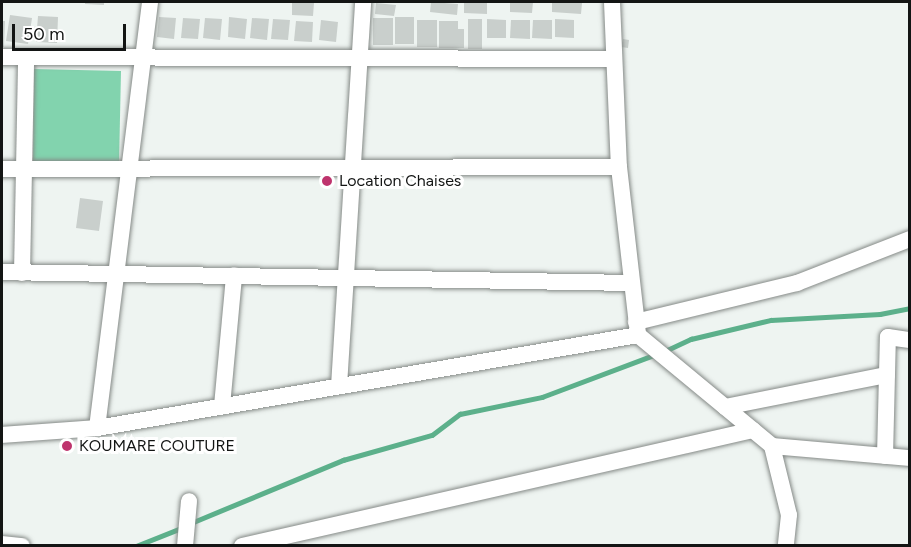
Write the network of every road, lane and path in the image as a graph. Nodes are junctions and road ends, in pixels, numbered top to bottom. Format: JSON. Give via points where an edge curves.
{"nodes":[{"id":1,"x":150,"y":2,"type":"edge"},
{"id":2,"x":363,"y":2,"type":"edge"},
{"id":3,"x":612,"y":2,"type":"edge"},
{"id":4,"x":2,"y":57,"type":"edge"},
{"id":5,"x":26,"y":57,"type":"junction"},
{"id":6,"x":143,"y":58,"type":"junction"},
{"id":7,"x":359,"y":58,"type":"junction"},
{"id":8,"x":612,"y":59,"type":"junction"},
{"id":9,"x":619,"y":167,"type":"junction"},
{"id":10,"x":352,"y":168,"type":"junction"},
{"id":11,"x":2,"y":169,"type":"edge"},
{"id":12,"x":24,"y":169,"type":"junction"},
{"id":13,"x":129,"y":169,"type":"junction"},
{"id":14,"x":909,"y":239,"type":"edge"},
{"id":15,"x":2,"y":272,"type":"edge"},
{"id":16,"x":22,"y":273,"type":"junction"},
{"id":17,"x":116,"y":274,"type":"junction"},
{"id":18,"x":234,"y":276,"type":"junction"},
{"id":19,"x":345,"y":278,"type":"junction"},
{"id":20,"x":630,"y":283,"type":"junction"},
{"id":21,"x":637,"y":328,"type":"junction"},
{"id":22,"x":909,"y":340,"type":"edge"},
{"id":23,"x":887,"y":375,"type":"junction"},
{"id":24,"x":339,"y":386,"type":"junction"},
{"id":25,"x":222,"y":406,"type":"junction"},
{"id":26,"x":725,"y":407,"type":"junction"},
{"id":27,"x":97,"y":428,"type":"junction"},
{"id":28,"x":753,"y":430,"type":"junction"},
{"id":29,"x":2,"y":435,"type":"edge"},
{"id":30,"x":772,"y":446,"type":"junction"},
{"id":31,"x":885,"y":456,"type":"junction"},
{"id":32,"x":909,"y":458,"type":"edge"},
{"id":33,"x":189,"y":501,"type":"dead end"},
{"id":34,"x":2,"y":544,"type":"edge"},
{"id":35,"x":22,"y":546,"type":"edge"},
{"id":36,"x":185,"y":546,"type":"edge"},
{"id":37,"x":242,"y":546,"type":"edge"},
{"id":38,"x":786,"y":546,"type":"edge"}],
"edges":[{"from":1,"to":6,"type":"street"},
{"from":2,"to":7,"type":"street"},
{"from":3,"to":8,"type":"street"},
{"from":4,"to":5,"type":"street"},
{"from":5,"to":6,"type":"street"},
{"from":5,"to":12,"type":"street"},
{"from":6,"to":7,"type":"street"},
{"from":6,"to":13,"type":"street"},
{"from":7,"to":8,"type":"street"},
{"from":7,"to":10,"type":"street"},
{"from":8,"to":9,"type":"street"},
{"from":9,"to":10,"type":"street"},
{"from":9,"to":20,"type":"street"},
{"from":10,"to":13,"type":"street"},
{"from":10,"to":19,"type":"street"},
{"from":11,"to":12,"type":"street"},
{"from":12,"to":13,"type":"street"},
{"from":12,"to":16,"type":"street"},
{"from":13,"to":17,"type":"street"},
{"from":14,"to":21,"type":"street","via":[[797,284]]},
{"from":15,"to":16,"type":"street"},
{"from":16,"to":17,"type":"street"},
{"from":17,"to":18,"type":"street"},
{"from":17,"to":27,"type":"street"},
{"from":18,"to":19,"type":"street"},
{"from":18,"to":25,"type":"street"},
{"from":19,"to":20,"type":"street"},
{"from":19,"to":24,"type":"street"},
{"from":20,"to":21,"type":"street"},
{"from":21,"to":24,"type":"street"},
{"from":21,"to":26,"type":"street"},
{"from":22,"to":23,"type":"street","via":[[888,337]]},
{"from":23,"to":26,"type":"street"},
{"from":23,"to":31,"type":"street"},
{"from":24,"to":25,"type":"street"},
{"from":25,"to":27,"type":"street"},
{"from":26,"to":28,"type":"street"},
{"from":27,"to":29,"type":"street"},
{"from":28,"to":30,"type":"street"},
{"from":28,"to":37,"type":"street"},
{"from":30,"to":31,"type":"street"},
{"from":30,"to":38,"type":"street","via":[[789,515]]},
{"from":31,"to":32,"type":"street"},
{"from":33,"to":36,"type":"street"},
{"from":34,"to":35,"type":"street"}]}
